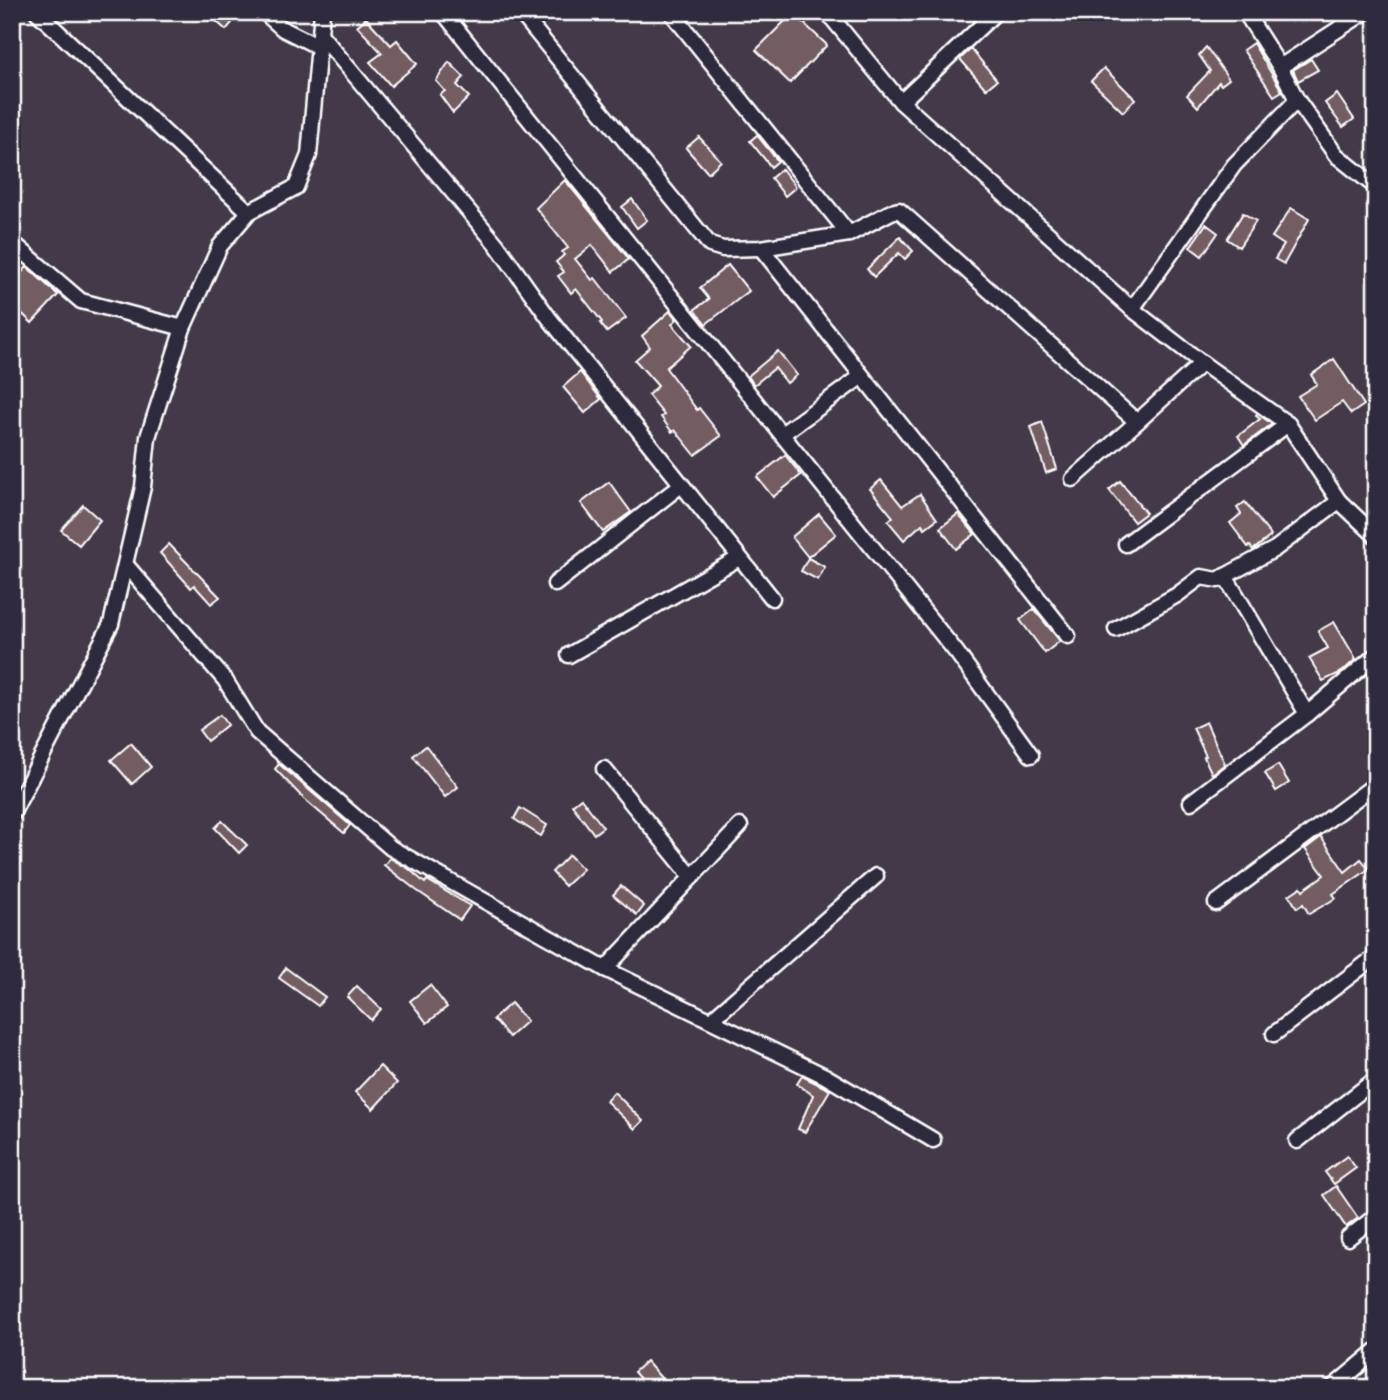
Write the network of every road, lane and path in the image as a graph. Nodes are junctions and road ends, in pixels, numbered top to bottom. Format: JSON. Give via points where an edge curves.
{"nodes":[{"id":1,"x":37,"y":12,"type":"edge"},
{"id":2,"x":264,"y":12,"type":"edge"},
{"id":3,"x":322,"y":12,"type":"edge"},
{"id":4,"x":443,"y":12,"type":"edge"},
{"id":5,"x":520,"y":12,"type":"edge"},
{"id":6,"x":671,"y":12,"type":"edge"},
{"id":7,"x":827,"y":12,"type":"edge"},
{"id":8,"x":996,"y":12,"type":"edge"},
{"id":9,"x":1245,"y":12,"type":"edge"},
{"id":10,"x":1365,"y":12,"type":"edge"},
{"id":11,"x":320,"y":40,"type":"junction"},
{"id":12,"x":1280,"y":67,"type":"junction"},
{"id":13,"x":1297,"y":100,"type":"junction"},
{"id":14,"x":901,"y":102,"type":"junction"},
{"id":15,"x":1376,"y":187,"type":"edge"},
{"id":16,"x":249,"y":212,"type":"junction"},
{"id":17,"x":849,"y":234,"type":"junction"},
{"id":18,"x":12,"y":242,"type":"edge"},
{"id":19,"x":761,"y":248,"type":"junction"},
{"id":20,"x":1132,"y":309,"type":"junction"},
{"id":21,"x":183,"y":328,"type":"junction"},
{"id":22,"x":1202,"y":363,"type":"junction"},
{"id":23,"x":862,"y":376,"type":"junction"},
{"id":24,"x":1137,"y":422,"type":"junction"},
{"id":25,"x":1288,"y":424,"type":"junction"},
{"id":26,"x":782,"y":434,"type":"junction"},
{"id":27,"x":1073,"y":479,"type":"dead end"},
{"id":28,"x":681,"y":485,"type":"junction"},
{"id":29,"x":1339,"y":501,"type":"junction"},
{"id":30,"x":1376,"y":536,"type":"edge"},
{"id":31,"x":1126,"y":544,"type":"dead end"},
{"id":32,"x":739,"y":558,"type":"junction"},
{"id":33,"x":126,"y":565,"type":"junction"},
{"id":34,"x":1225,"y":576,"type":"junction"},
{"id":35,"x":555,"y":583,"type":"dead end"},
{"id":36,"x":772,"y":598,"type":"dead end"},
{"id":37,"x":1116,"y":629,"type":"dead end"},
{"id":38,"x":1068,"y":636,"type":"dead end"},
{"id":39,"x":569,"y":655,"type":"dead end"},
{"id":40,"x":1376,"y":655,"type":"edge"},
{"id":41,"x":1307,"y":713,"type":"junction"},
{"id":42,"x":1031,"y":755,"type":"dead end"},
{"id":43,"x":604,"y":769,"type":"dead end"},
{"id":44,"x":1376,"y":783,"type":"edge"},
{"id":45,"x":1191,"y":802,"type":"dead end"},
{"id":46,"x":12,"y":814,"type":"edge"},
{"id":47,"x":740,"y":826,"type":"dead end"},
{"id":48,"x":876,"y":876,"type":"dead end"},
{"id":49,"x":692,"y":877,"type":"junction"},
{"id":50,"x":1216,"y":903,"type":"dead end"},
{"id":51,"x":1376,"y":956,"type":"edge"},
{"id":52,"x":605,"y":969,"type":"junction"},
{"id":53,"x":711,"y":1020,"type":"junction"},
{"id":54,"x":1274,"y":1034,"type":"dead end"},
{"id":55,"x":1376,"y":1079,"type":"edge"},
{"id":56,"x":933,"y":1140,"type":"dead end"},
{"id":57,"x":1297,"y":1141,"type":"dead end"},
{"id":58,"x":1376,"y":1216,"type":"edge"},
{"id":59,"x":1348,"y":1238,"type":"dead end"},
{"id":60,"x":1376,"y":1351,"type":"edge"},
{"id":61,"x":1332,"y":1388,"type":"edge"}],
"edges":[{"from":1,"to":16,"type":"street"},
{"from":2,"to":11,"type":"street","via":[[283,29]]},
{"from":3,"to":11,"type":"street"},
{"from":4,"to":26,"type":"street"},
{"from":5,"to":19,"type":"street","via":[[710,245]]},
{"from":6,"to":17,"type":"street"},
{"from":7,"to":14,"type":"street"},
{"from":8,"to":14,"type":"street"},
{"from":9,"to":12,"type":"street"},
{"from":10,"to":12,"type":"street"},
{"from":11,"to":16,"type":"street","via":[[309,155],[301,176],[296,187]]},
{"from":11,"to":28,"type":"street","via":[[497,245]]},
{"from":12,"to":13,"type":"street"},
{"from":13,"to":15,"type":"street","via":[[1336,155]]},
{"from":13,"to":20,"type":"street","via":[[1234,165]]},
{"from":14,"to":20,"type":"street"},
{"from":16,"to":21,"type":"street","via":[[220,246]]},
{"from":17,"to":19,"type":"street"},
{"from":17,"to":24,"type":"street","via":[[899,210]]},
{"from":18,"to":21,"type":"street","via":[[81,301]]},
{"from":19,"to":23,"type":"street"},
{"from":20,"to":22,"type":"street"},
{"from":21,"to":33,"type":"street","via":[[148,437],[143,487]]},
{"from":22,"to":24,"type":"street"},
{"from":22,"to":25,"type":"street"},
{"from":23,"to":26,"type":"street"},
{"from":23,"to":38,"type":"street"},
{"from":24,"to":27,"type":"street"},
{"from":25,"to":29,"type":"street"},
{"from":25,"to":31,"type":"street"},
{"from":26,"to":42,"type":"street","via":[[957,653]]},
{"from":28,"to":32,"type":"street"},
{"from":28,"to":35,"type":"street"},
{"from":29,"to":30,"type":"street"},
{"from":29,"to":34,"type":"street","via":[[1275,549]]},
{"from":32,"to":36,"type":"street"},
{"from":32,"to":39,"type":"street"},
{"from":33,"to":46,"type":"street","via":[[111,624]]},
{"from":33,"to":52,"type":"street","via":[[225,680],[257,732],[391,848]]},
{"from":34,"to":37,"type":"street","via":[[1218,580],[1202,577]]},
{"from":34,"to":41,"type":"street"},
{"from":40,"to":41,"type":"street"},
{"from":41,"to":45,"type":"street"},
{"from":43,"to":49,"type":"street"},
{"from":44,"to":50,"type":"street"},
{"from":47,"to":49,"type":"street"},
{"from":48,"to":53,"type":"street"},
{"from":49,"to":52,"type":"street"},
{"from":51,"to":54,"type":"street"},
{"from":52,"to":53,"type":"street"},
{"from":53,"to":56,"type":"street","via":[[825,1076]]},
{"from":55,"to":57,"type":"street"},
{"from":58,"to":59,"type":"street"},
{"from":60,"to":61,"type":"street"}]}
